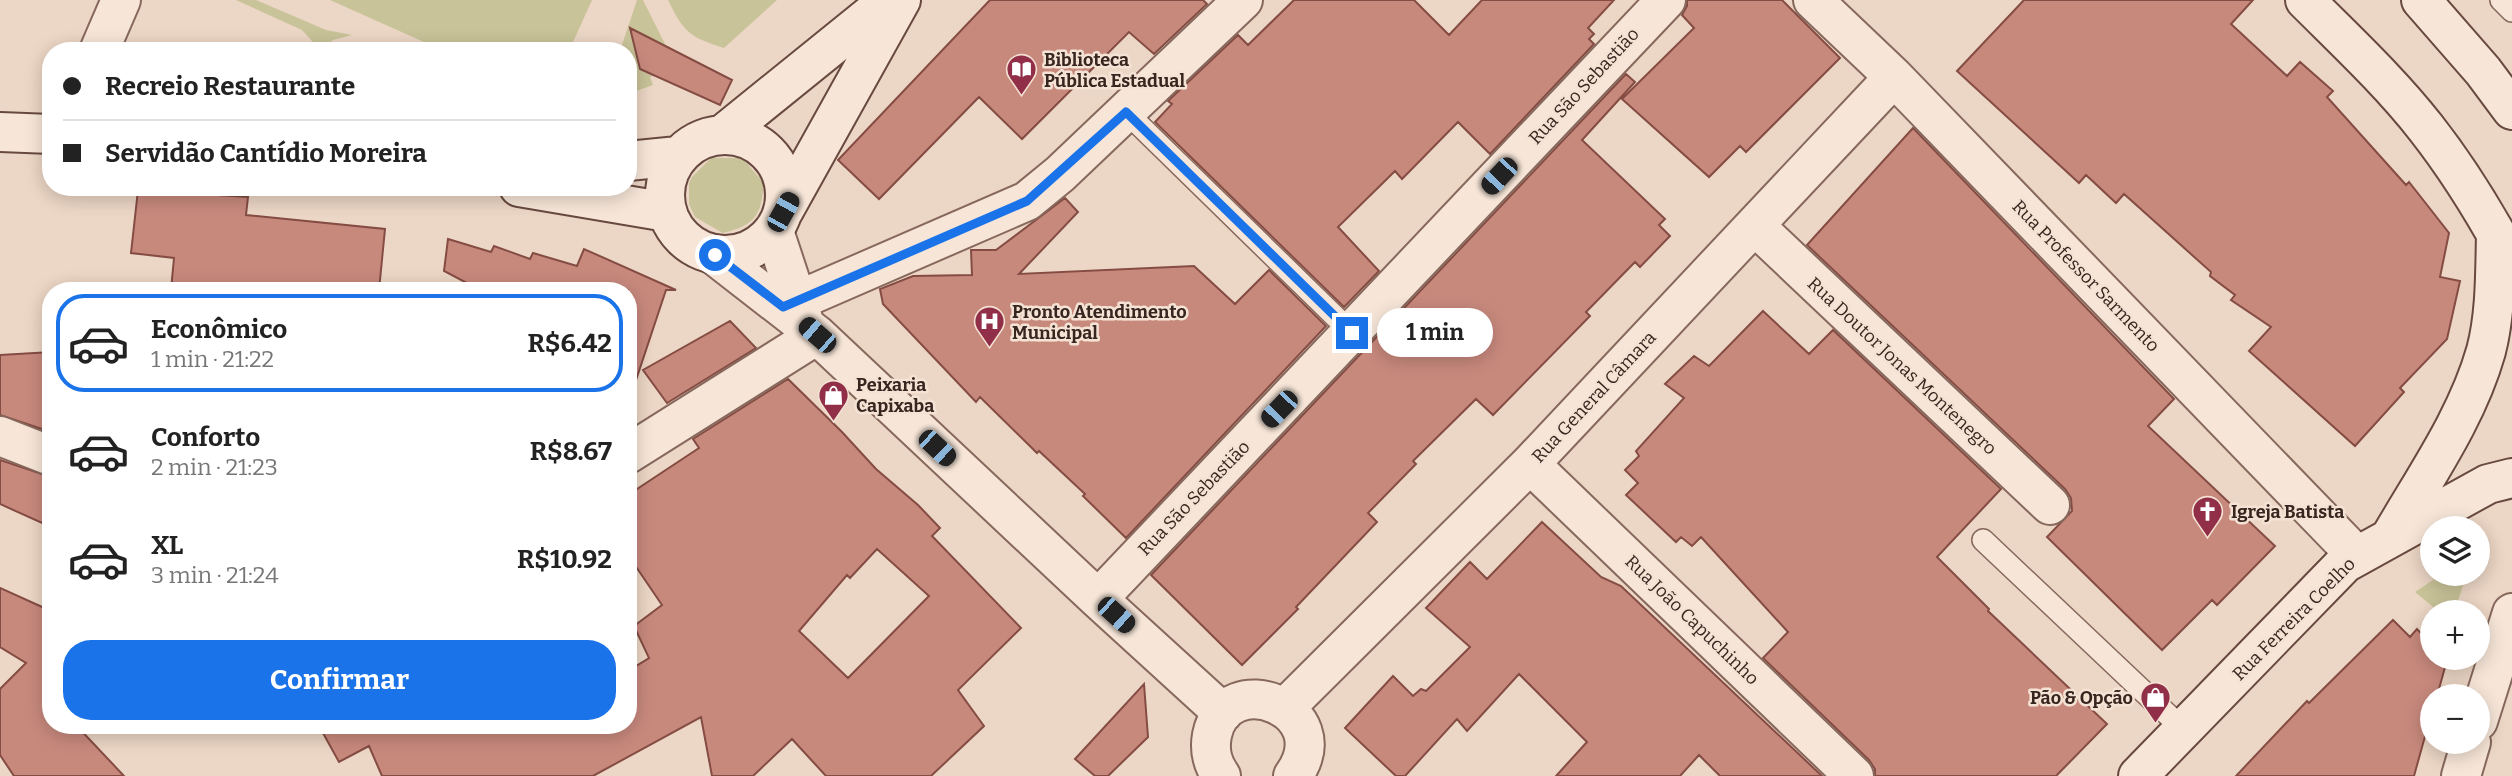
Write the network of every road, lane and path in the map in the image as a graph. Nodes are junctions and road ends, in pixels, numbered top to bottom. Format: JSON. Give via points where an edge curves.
{"nodes":[{"id":1,"x":121,"y":0,"type":"edge"},
{"id":2,"x":889,"y":0,"type":"edge"},
{"id":3,"x":901,"y":0,"type":"edge"},
{"id":4,"x":1243,"y":0,"type":"edge"},
{"id":5,"x":1666,"y":0,"type":"edge"},
{"id":6,"x":1813,"y":0,"type":"edge"},
{"id":7,"x":2305,"y":0,"type":"edge"},
{"id":8,"x":2421,"y":0,"type":"edge"},
{"id":9,"x":2501,"y":0,"type":"edge"},
{"id":10,"x":2512,"y":11,"type":"edge"},
{"id":11,"x":103,"y":42,"type":"edge"},
{"id":12,"x":1894,"y":77,"type":"junction"},
{"id":13,"x":2512,"y":110,"type":"edge"},
{"id":14,"x":1126,"y":112,"type":"junction"},
{"id":15,"x":0,"y":132,"type":"edge"},
{"id":16,"x":42,"y":134,"type":"edge"},
{"id":17,"x":722,"y":135,"type":"junction"},
{"id":18,"x":678,"y":156,"type":"junction"},
{"id":19,"x":637,"y":160,"type":"edge"},
{"id":20,"x":572,"y":196,"type":"edge"},
{"id":21,"x":667,"y":212,"type":"junction"},
{"id":22,"x":779,"y":221,"type":"junction"},
{"id":23,"x":1755,"y":226,"type":"junction"},
{"id":24,"x":2504,"y":248,"type":"edge"},
{"id":25,"x":715,"y":255,"type":"junction"},
{"id":26,"x":801,"y":316,"type":"junction"},
{"id":27,"x":1352,"y":333,"type":"junction"},
{"id":28,"x":0,"y":436,"type":"edge"},
{"id":29,"x":637,"y":447,"type":"edge"},
{"id":30,"x":42,"y":452,"type":"edge"},
{"id":31,"x":1530,"y":464,"type":"junction"},
{"id":32,"x":2512,"y":478,"type":"edge"},
{"id":33,"x":2050,"y":505,"type":"dead end"},
{"id":34,"x":2391,"y":536,"type":"junction"},
{"id":35,"x":1983,"y":540,"type":"dead end"},
{"id":36,"x":2357,"y":556,"type":"junction"},
{"id":37,"x":1098,"y":599,"type":"junction"},
{"id":38,"x":2512,"y":612,"type":"edge"},
{"id":39,"x":2490,"y":684,"type":"edge"},
{"id":40,"x":1286,"y":707,"type":"junction"},
{"id":41,"x":1223,"y":713,"type":"junction"},
{"id":42,"x":2183,"y":729,"type":"junction"},
{"id":43,"x":2467,"y":754,"type":"edge"},
{"id":44,"x":1212,"y":772,"type":"edge"},
{"id":45,"x":1293,"y":776,"type":"edge"},
{"id":46,"x":1854,"y":776,"type":"edge"},
{"id":47,"x":2138,"y":776,"type":"edge"},
{"id":48,"x":2461,"y":776,"type":"edge"}],
"edges":[{"from":1,"to":11,"type":"street"},
{"from":2,"to":17,"type":"street"},
{"from":3,"to":22,"type":"street"},
{"from":4,"to":14,"type":"street"},
{"from":5,"to":27,"type":"street","name":"Rua São Sebastião"},
{"from":6,"to":12,"type":"street","name":"Rua Professor Sarmento"},
{"from":7,"to":24,"type":"street","via":[[2426,127]]},
{"from":8,"to":13,"type":"street"},
{"from":9,"to":10,"type":"lane"},
{"from":12,"to":23,"type":"street","name":"Rua General Câmara"},
{"from":12,"to":36,"type":"street","name":"Rua Professor Sarmento"},
{"from":14,"to":26,"type":"street","via":[[1027,201]]},
{"from":14,"to":27,"type":"lane"},
{"from":15,"to":16,"type":"street"},
{"from":17,"to":18,"type":"street","via":[[701,139]]},
{"from":17,"to":22,"type":"street","via":[[749,140],[768,153],[784,184]]},
{"from":18,"to":19,"type":"street"},
{"from":18,"to":21,"type":"street","via":[[667,179]]},
{"from":20,"to":21,"type":"street"},
{"from":21,"to":25,"type":"street","via":[[676,231],[691,245]]},
{"from":22,"to":25,"type":"street","via":[[760,244],[733,255]]},
{"from":22,"to":26,"type":"street"},
{"from":23,"to":31,"type":"street","name":"Rua General Câmara"},
{"from":23,"to":33,"type":"street","name":"Rua Doutor Jonas Montenegro"},
{"from":24,"to":34,"type":"street","via":[[2486,349],[2465,408]]},
{"from":25,"to":26,"type":"street"},
{"from":26,"to":29,"type":"street"},
{"from":26,"to":37,"type":"street"},
{"from":27,"to":37,"type":"street","name":"Rua São Sebastião"},
{"from":28,"to":30,"type":"street"},
{"from":31,"to":40,"type":"street","name":"Rua General Câmara"},
{"from":31,"to":46,"type":"street","name":"Rua João Capuchinho"},
{"from":32,"to":34,"type":"street","name":"Rua Ferreira Coelho","via":[[2488,484]]},
{"from":34,"to":36,"type":"street","name":"Rua Ferreira Coelho"},
{"from":35,"to":42,"type":"lane"},
{"from":36,"to":42,"type":"street","name":"Rua Ferreira Coelho"},
{"from":37,"to":41,"type":"street"},
{"from":38,"to":39,"type":"street"},
{"from":40,"to":41,"type":"street","via":[[1253,698]]},
{"from":40,"to":45,"type":"street","via":[[1297,719],[1305,750]]},
{"from":41,"to":44,"type":"street","via":[[1213,728]]},
{"from":42,"to":47,"type":"street","name":"Rua Ferreira Coelho"},
{"from":43,"to":48,"type":"street"}]}
